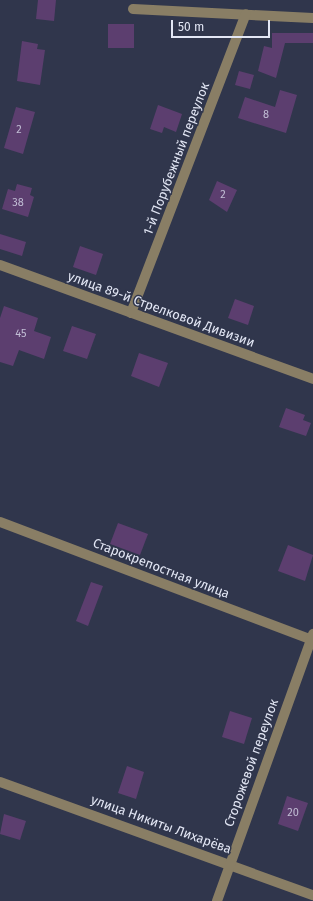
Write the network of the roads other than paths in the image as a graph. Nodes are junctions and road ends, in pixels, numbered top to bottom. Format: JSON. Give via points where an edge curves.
{"nodes":[{"id":1,"x":133,"y":9,"type":"dead end"},
{"id":2,"x":246,"y":14,"type":"junction"},
{"id":3,"x":313,"y":18,"type":"edge"},
{"id":4,"x":0,"y":265,"type":"edge"},
{"id":5,"x":131,"y":313,"type":"junction"},
{"id":6,"x":313,"y":379,"type":"edge"},
{"id":7,"x":0,"y":522,"type":"edge"},
{"id":8,"x":312,"y":638,"type":"edge"},
{"id":9,"x":0,"y":782,"type":"edge"},
{"id":10,"x":230,"y":864,"type":"junction"},
{"id":11,"x":313,"y":894,"type":"edge"},
{"id":12,"x":217,"y":901,"type":"edge"}],
"edges":[{"from":1,"to":2,"type":"street"},
{"from":2,"to":3,"type":"street"},
{"from":2,"to":5,"type":"street","name":"1-й Порубежный переулок"},
{"from":4,"to":5,"type":"street","name":"улица 89-й Стрелковой Дивизии"},
{"from":5,"to":6,"type":"street","name":"улица 89-й Стрелковой Дивизии"},
{"from":7,"to":8,"type":"street","name":"Старокрепостная улица"},
{"from":8,"to":10,"type":"street","name":"Сторожевой переулок"},
{"from":9,"to":10,"type":"street","name":"улица Никиты Лихарёва"},
{"from":10,"to":11,"type":"street","name":"улица Никиты Лихарёва"},
{"from":10,"to":12,"type":"street","name":"Сторожевой переулок"}]}
